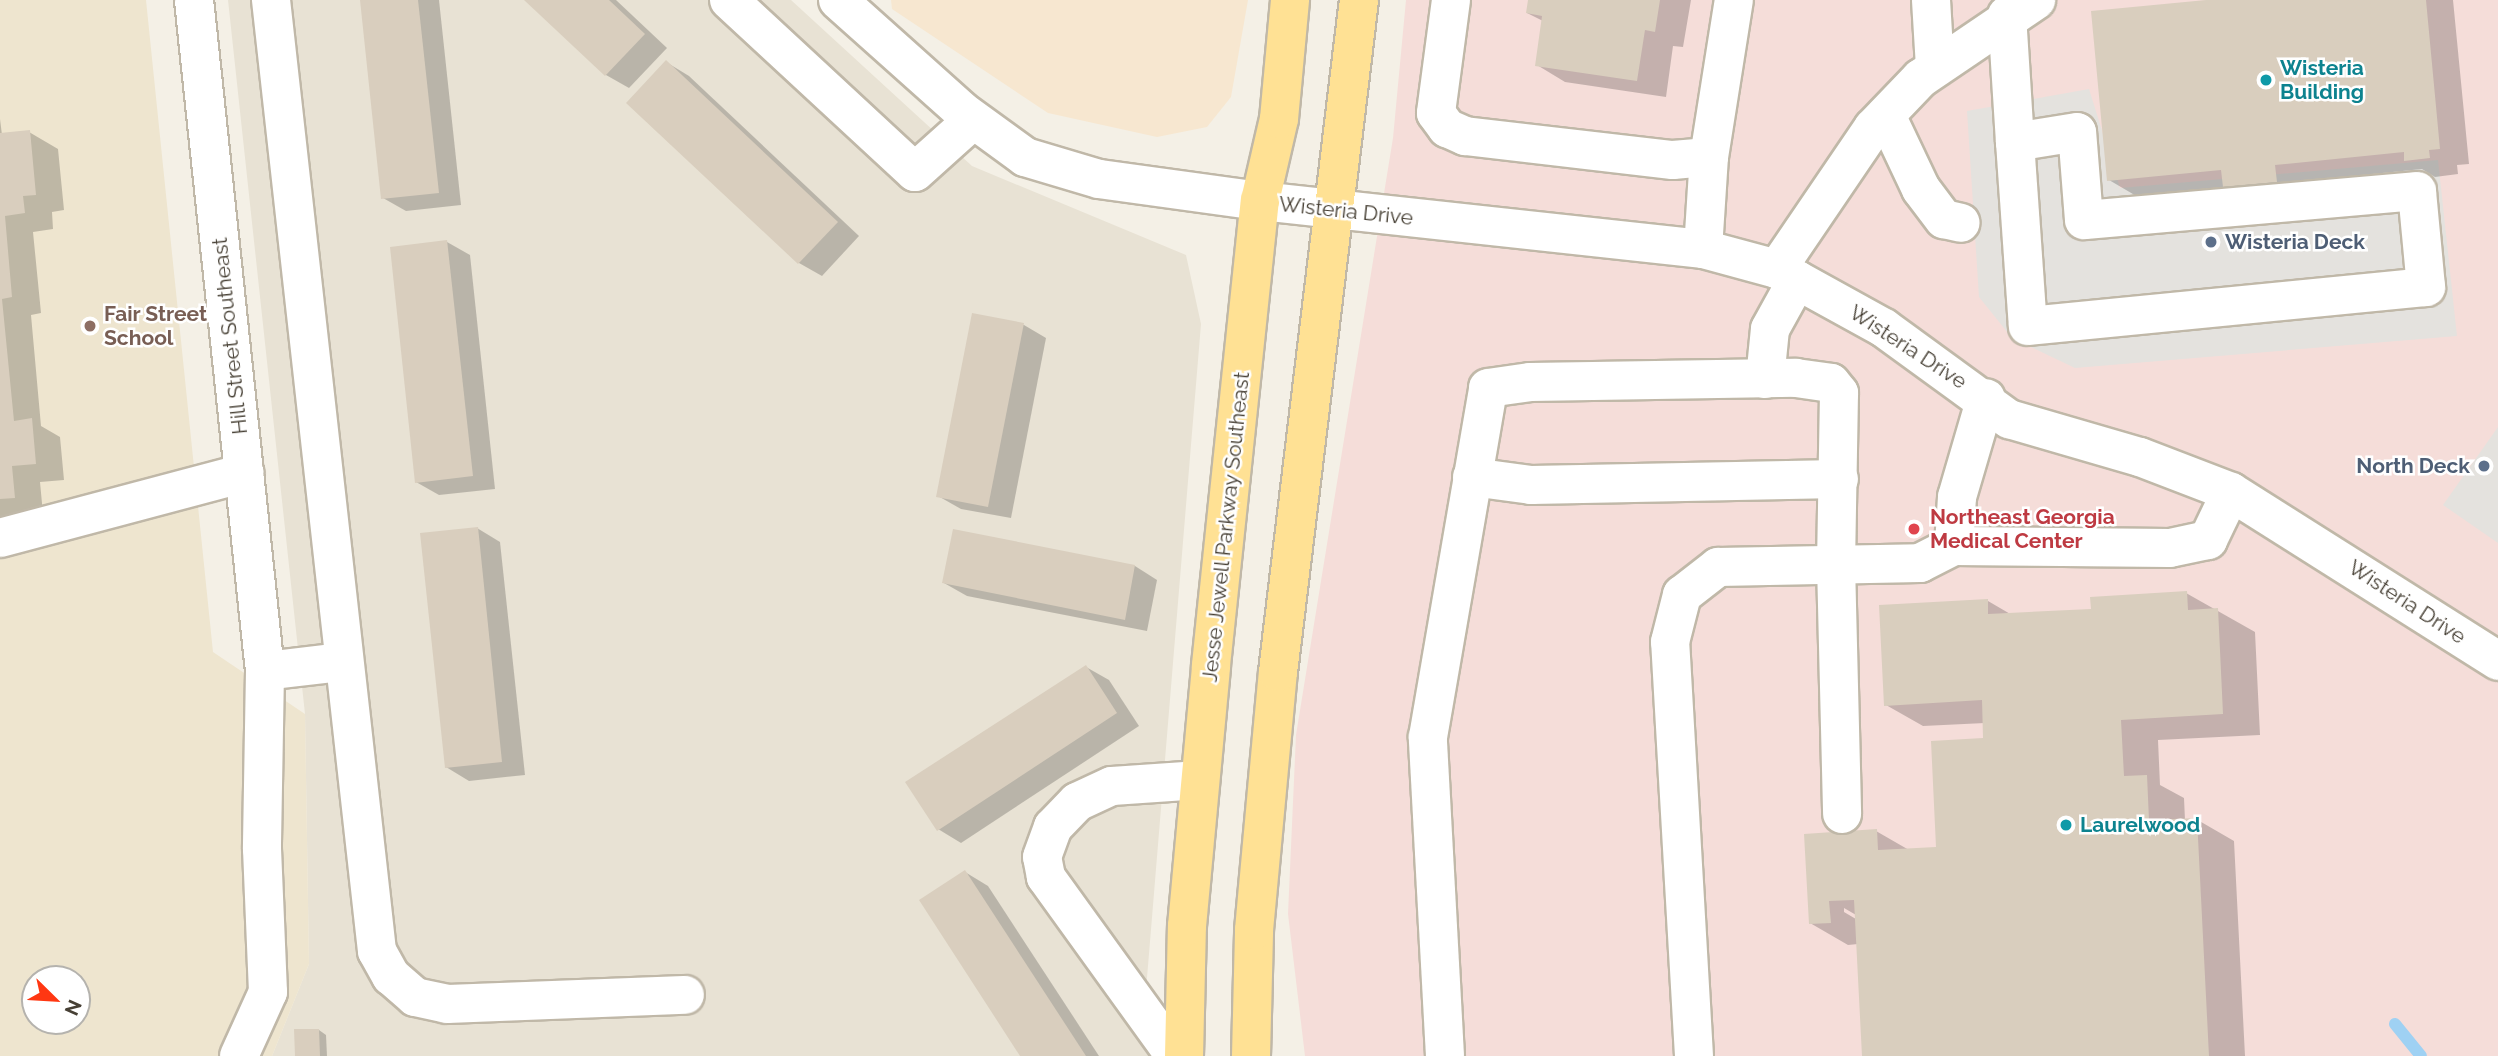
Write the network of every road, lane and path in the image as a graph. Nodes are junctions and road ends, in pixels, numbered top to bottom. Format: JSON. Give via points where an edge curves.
{"nodes":[{"id":1,"x":194,"y":0,"type":"edge"},
{"id":2,"x":271,"y":0,"type":"edge"},
{"id":3,"x":729,"y":0,"type":"edge"},
{"id":4,"x":838,"y":0,"type":"edge"},
{"id":5,"x":1290,"y":0,"type":"edge"},
{"id":6,"x":1359,"y":0,"type":"edge"},
{"id":7,"x":1451,"y":0,"type":"edge"},
{"id":8,"x":1734,"y":0,"type":"edge"},
{"id":9,"x":1931,"y":0,"type":"edge"},
{"id":10,"x":2022,"y":8,"type":"edge"},
{"id":11,"x":1935,"y":68,"type":"junction"},
{"id":12,"x":1886,"y":115,"type":"junction"},
{"id":13,"x":973,"y":120,"type":"junction"},
{"id":14,"x":2015,"y":142,"type":"junction"},
{"id":15,"x":1709,"y":157,"type":"junction"},
{"id":16,"x":1259,"y":201,"type":"junction"},
{"id":17,"x":1333,"y":209,"type":"junction"},
{"id":18,"x":1961,"y":223,"type":"dead end"},
{"id":19,"x":1703,"y":250,"type":"junction"},
{"id":20,"x":1787,"y":274,"type":"junction"},
{"id":21,"x":1765,"y":379,"type":"junction"},
{"id":22,"x":1986,"y":398,"type":"junction"},
{"id":23,"x":244,"y":472,"type":"junction"},
{"id":24,"x":1472,"y":477,"type":"junction"},
{"id":25,"x":1839,"y":479,"type":"junction"},
{"id":26,"x":2231,"y":492,"type":"junction"},
{"id":27,"x":0,"y":538,"type":"edge"},
{"id":28,"x":1954,"y":546,"type":"junction"},
{"id":29,"x":1836,"y":564,"type":"junction"},
{"id":30,"x":2498,"y":661,"type":"edge"},
{"id":31,"x":342,"y":662,"type":"junction"},
{"id":32,"x":265,"y":671,"type":"junction"},
{"id":33,"x":1200,"y":780,"type":"junction"},
{"id":34,"x":1842,"y":814,"type":"dead end"},
{"id":35,"x":685,"y":995,"type":"dead end"},
{"id":36,"x":239,"y":1056,"type":"edge"},
{"id":37,"x":1175,"y":1056,"type":"edge"},
{"id":38,"x":1184,"y":1056,"type":"edge"},
{"id":39,"x":1251,"y":1056,"type":"edge"},
{"id":40,"x":1445,"y":1056,"type":"edge"},
{"id":41,"x":1694,"y":1056,"type":"edge"}],
"edges":[{"from":1,"to":23,"type":"street","name":"Hill Street Southeast"},
{"from":2,"to":31,"type":"street"},
{"from":3,"to":13,"type":"street","via":[[915,172]]},
{"from":4,"to":13,"type":"street","name":"Wisteria Drive"},
{"from":5,"to":16,"type":"main road","name":"Jesse Jewell Parkway Southeast","via":[[1279,119]]},
{"from":6,"to":17,"type":"main road"},
{"from":7,"to":15,"type":"street","via":[[1436,113],[1447,128],[1465,136],[1673,160]]},
{"from":8,"to":15,"type":"street"},
{"from":9,"to":11,"type":"street"},
{"from":10,"to":11,"type":"street"},
{"from":10,"to":14,"type":"street"},
{"from":11,"to":12,"type":"street"},
{"from":12,"to":18,"type":"street","via":[[1921,189],[1944,219]]},
{"from":12,"to":20,"type":"street"},
{"from":13,"to":16,"type":"street","name":"Wisteria Drive","via":[[1025,157],[1099,179]]},
{"from":14,"to":14,"type":"street","via":[[2028,326],[2426,287],[2417,191],[2084,220],[2077,132]]},
{"from":15,"to":19,"type":"street"},
{"from":16,"to":17,"type":"street","name":"Wisteria Drive"},
{"from":16,"to":33,"type":"main road","name":"Jesse Jewell Parkway Southeast"},
{"from":17,"to":19,"type":"street","name":"Wisteria Drive"},
{"from":17,"to":39,"type":"main road","via":[[1278,672],[1254,930]]},
{"from":19,"to":20,"type":"street","name":"Wisteria Drive"},
{"from":20,"to":21,"type":"street","via":[[1770,329]]},
{"from":20,"to":22,"type":"street","name":"Wisteria Drive","via":[[1884,328]]},
{"from":21,"to":24,"type":"street","via":[[1530,382],[1488,388]]},
{"from":21,"to":25,"type":"street","via":[[1831,383],[1839,393]]},
{"from":22,"to":26,"type":"street","name":"Wisteria Drive","via":[[2009,419],[2140,457]]},
{"from":22,"to":28,"type":"street","via":[[1957,497]]},
{"from":23,"to":27,"type":"street"},
{"from":23,"to":32,"type":"street","name":"Hill Street Southeast"},
{"from":24,"to":25,"type":"street","via":[[1531,485]]},
{"from":24,"to":40,"type":"street","via":[[1428,737]]},
{"from":25,"to":29,"type":"street"},
{"from":26,"to":28,"type":"street","via":[[2207,540],[2170,548]]},
{"from":26,"to":30,"type":"street","name":"Wisteria Drive"},
{"from":28,"to":29,"type":"street","via":[[1920,562]]},
{"from":29,"to":34,"type":"street"},
{"from":29,"to":41,"type":"street","via":[[1718,567],[1682,595],[1670,642]]},
{"from":31,"to":32,"type":"street"},
{"from":31,"to":35,"type":"street","via":[[369,906],[377,951],[391,976],[415,997],[447,1004]]},
{"from":32,"to":36,"type":"street","name":"Hill Street Southeast","via":[[262,849],[268,992]]},
{"from":33,"to":37,"type":"street","via":[[1112,786],[1077,802],[1054,827],[1042,857],[1046,877]]},
{"from":33,"to":38,"type":"main road","name":"Jesse Jewell Parkway Southeast","via":[[1187,926]]}]}
